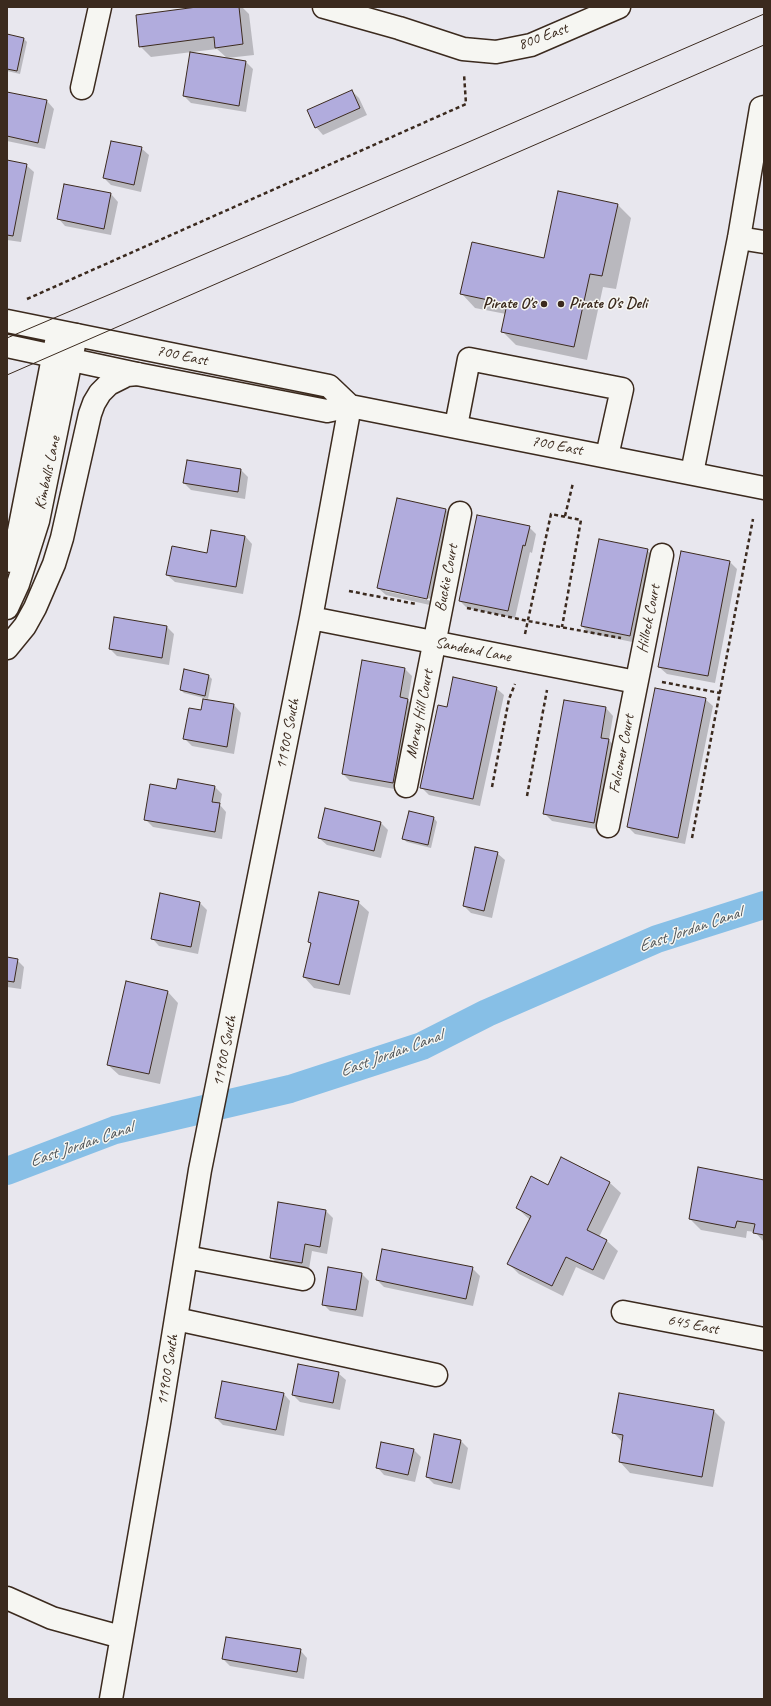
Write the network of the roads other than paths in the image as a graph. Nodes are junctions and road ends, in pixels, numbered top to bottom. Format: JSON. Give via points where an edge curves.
{"nodes":[{"id":1,"x":100,"y":7,"type":"edge"},
{"id":2,"x":324,"y":7,"type":"edge"},
{"id":3,"x":619,"y":7,"type":"edge"},
{"id":4,"x":82,"y":88,"type":"dead end"},
{"id":5,"x":764,"y":107,"type":"edge"},
{"id":6,"x":739,"y":238,"type":"junction"},
{"id":7,"x":764,"y":242,"type":"edge"},
{"id":8,"x":7,"y":321,"type":"edge"},
{"id":9,"x":67,"y":334,"type":"junction"},
{"id":10,"x":7,"y":346,"type":"edge"},
{"id":11,"x":62,"y":358,"type":"junction"},
{"id":12,"x":137,"y":374,"type":"junction"},
{"id":13,"x":350,"y":406,"type":"junction"},
{"id":14,"x":456,"y":426,"type":"junction"},
{"id":15,"x":607,"y":456,"type":"junction"},
{"id":16,"x":692,"y":474,"type":"junction"},
{"id":17,"x":764,"y":488,"type":"edge"},
{"id":18,"x":460,"y":513,"type":"dead end"},
{"id":19,"x":662,"y":555,"type":"dead end"},
{"id":20,"x":7,"y":576,"type":"edge"},
{"id":21,"x":7,"y":608,"type":"edge"},
{"id":22,"x":311,"y":618,"type":"junction"},
{"id":23,"x":434,"y":642,"type":"junction"},
{"id":24,"x":7,"y":648,"type":"edge"},
{"id":25,"x":646,"y":681,"type":"junction"},
{"id":26,"x":406,"y":786,"type":"dead end"},
{"id":27,"x":608,"y":826,"type":"dead end"},
{"id":28,"x":186,"y":1258,"type":"junction"},
{"id":29,"x":302,"y":1279,"type":"dead end"},
{"id":30,"x":623,"y":1312,"type":"dead end"},
{"id":31,"x":176,"y":1319,"type":"junction"},
{"id":32,"x":764,"y":1339,"type":"edge"},
{"id":33,"x":436,"y":1375,"type":"dead end"},
{"id":34,"x":7,"y":1598,"type":"edge"},
{"id":35,"x":121,"y":1636,"type":"junction"},
{"id":36,"x":111,"y":1699,"type":"edge"}],
"edges":[{"from":1,"to":4,"type":"street"},
{"from":2,"to":3,"type":"street","name":"800 East","via":[[463,49],[496,52],[530,45]]},
{"from":5,"to":6,"type":"street","via":[[761,108]]},
{"from":6,"to":7,"type":"street"},
{"from":6,"to":16,"type":"street"},
{"from":8,"to":9,"type":"street","name":"700 East"},
{"from":9,"to":11,"type":"street","name":"Kimballs Lane"},
{"from":9,"to":13,"type":"street","name":"700 East","via":[[328,386]]},
{"from":10,"to":11,"type":"street","name":"700 East"},
{"from":11,"to":12,"type":"street","name":"700 East"},
{"from":11,"to":20,"type":"street","name":"Kimballs Lane"},
{"from":11,"to":21,"type":"street","name":"Kimballs Lane","via":[[38,521],[18,584]]},
{"from":12,"to":13,"type":"street","name":"700 East","via":[[326,411]]},
{"from":12,"to":24,"type":"street","via":[[127,375],[109,384],[94,403],[54,564],[36,608]]},
{"from":13,"to":14,"type":"street","name":"700 East"},
{"from":13,"to":22,"type":"street","name":"11900 South"},
{"from":14,"to":15,"type":"street","name":"700 East"},
{"from":14,"to":15,"type":"street","via":[[469,359],[622,389]]},
{"from":15,"to":16,"type":"street","name":"700 East"},
{"from":16,"to":17,"type":"street","name":"700 East"},
{"from":18,"to":23,"type":"street","name":"Buckie Court"},
{"from":19,"to":25,"type":"street","name":"Hillock Court"},
{"from":22,"to":23,"type":"street","name":"Sandend Lane"},
{"from":22,"to":28,"type":"street","name":"11900 South","via":[[200,1170]]},
{"from":23,"to":25,"type":"street","name":"Sandend Lane"},
{"from":23,"to":26,"type":"street","name":"Moray Hill Court"},
{"from":25,"to":27,"type":"street","name":"Falconer Court"},
{"from":28,"to":29,"type":"street"},
{"from":28,"to":31,"type":"street","name":"11900 South"},
{"from":30,"to":32,"type":"street","name":"645 East"},
{"from":31,"to":33,"type":"street"},
{"from":31,"to":35,"type":"street","name":"11900 South"},
{"from":34,"to":35,"type":"street","via":[[52,1618]]},
{"from":35,"to":36,"type":"street","name":"11900 South"}]}
